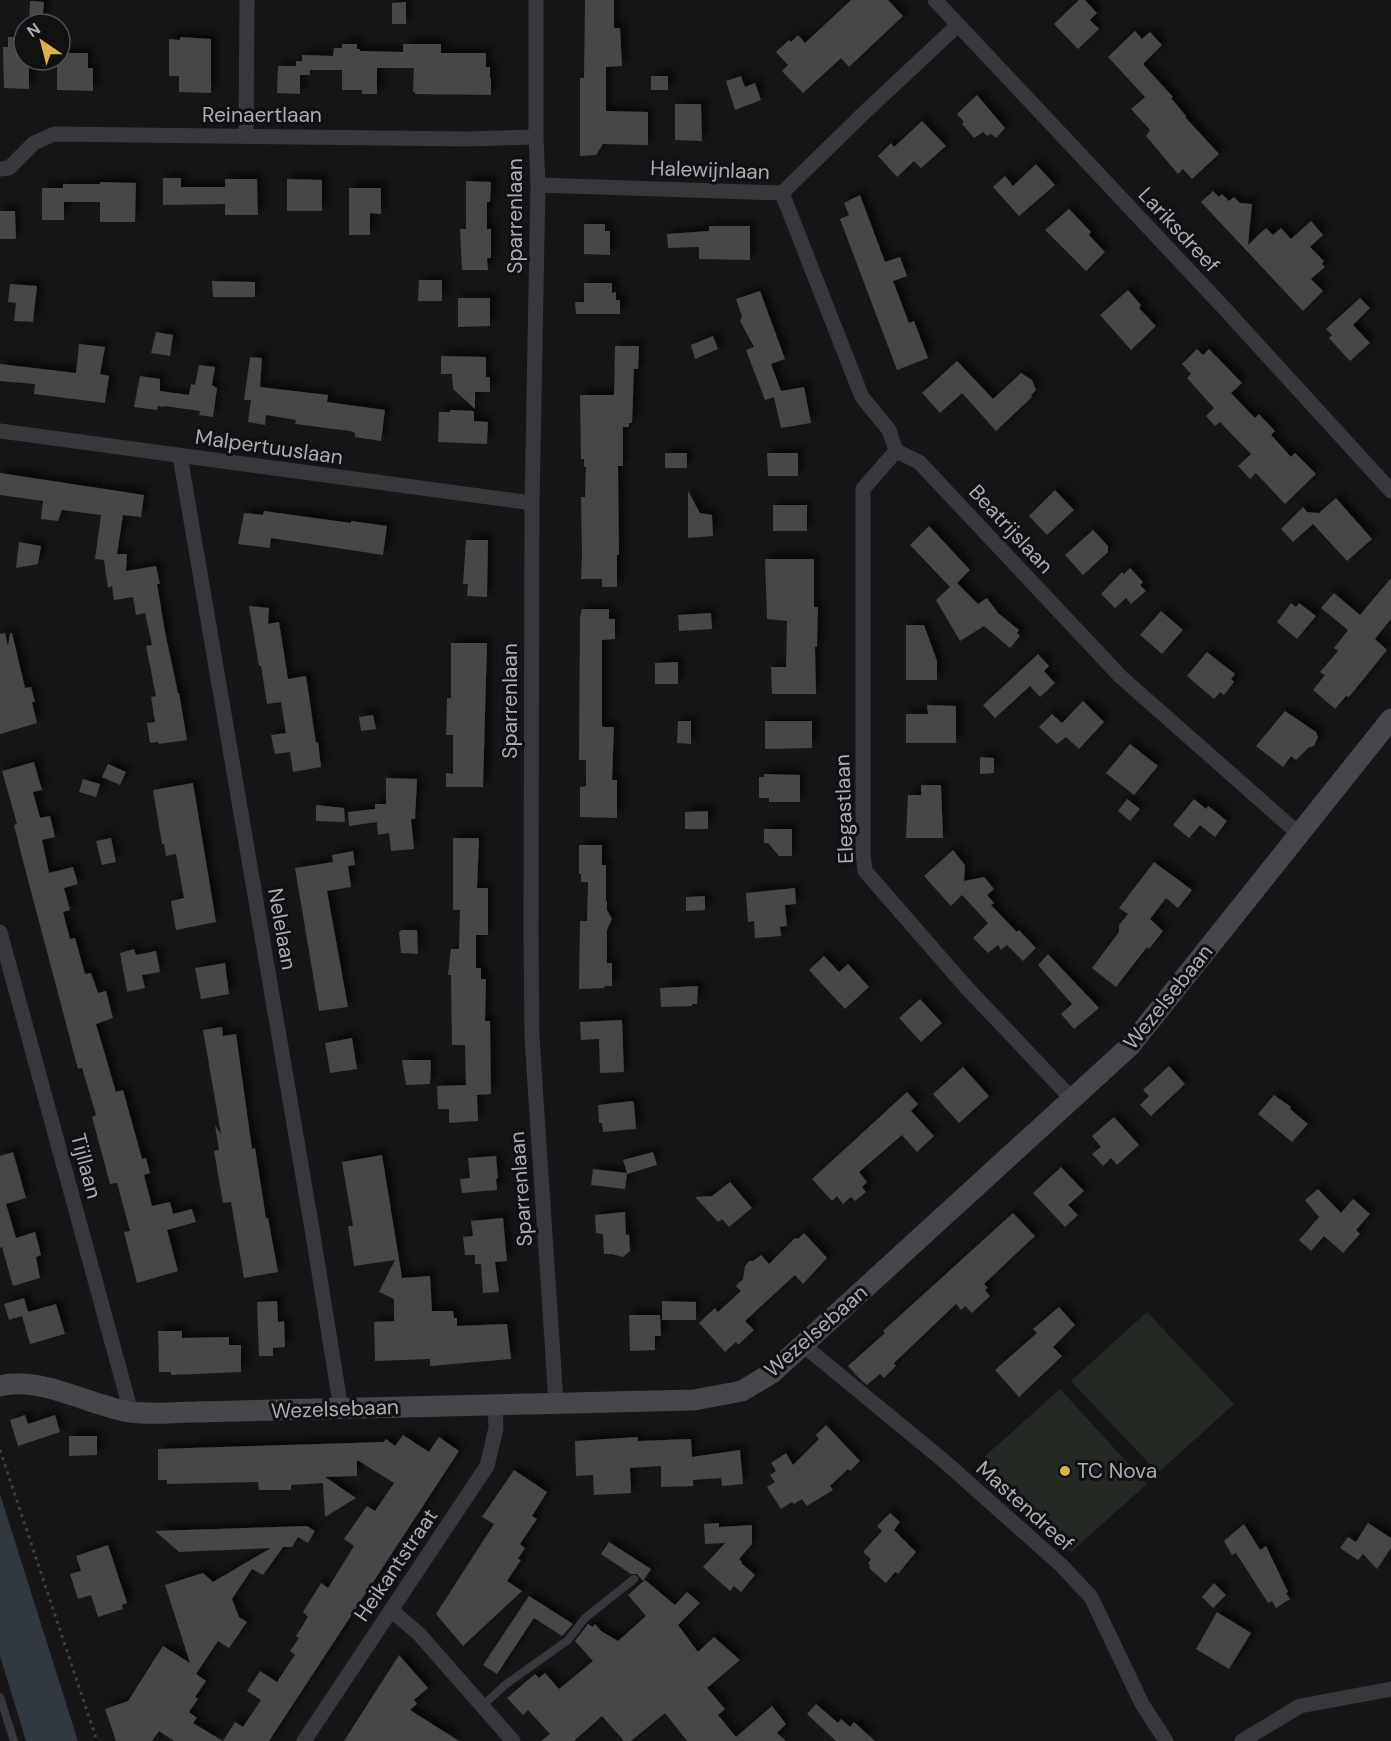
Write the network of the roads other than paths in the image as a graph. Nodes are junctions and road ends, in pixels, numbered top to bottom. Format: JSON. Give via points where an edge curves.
{"nodes":[{"id":1,"x":247,"y":0,"type":"edge"},
{"id":2,"x":536,"y":0,"type":"edge"},
{"id":3,"x":935,"y":0,"type":"edge"},
{"id":4,"x":958,"y":25,"type":"junction"},
{"id":5,"x":246,"y":136,"type":"junction"},
{"id":6,"x":536,"y":137,"type":"junction"},
{"id":7,"x":0,"y":169,"type":"edge"},
{"id":8,"x":538,"y":185,"type":"junction"},
{"id":9,"x":782,"y":193,"type":"junction"},
{"id":10,"x":0,"y":431,"type":"edge"},
{"id":11,"x":896,"y":451,"type":"junction"},
{"id":12,"x":180,"y":456,"type":"junction"},
{"id":13,"x":1391,"y":491,"type":"edge"},
{"id":14,"x":532,"y":503,"type":"junction"},
{"id":15,"x":1391,"y":719,"type":"edge"},
{"id":16,"x":1299,"y":834,"type":"junction"},
{"id":17,"x":0,"y":932,"type":"edge"},
{"id":18,"x":1072,"y":1099,"type":"junction"},
{"id":19,"x":803,"y":1345,"type":"junction"},
{"id":20,"x":0,"y":1386,"type":"edge"},
{"id":21,"x":556,"y":1402,"type":"junction"},
{"id":22,"x":495,"y":1404,"type":"junction"},
{"id":23,"x":341,"y":1409,"type":"junction"},
{"id":24,"x":130,"y":1412,"type":"junction"},
{"id":25,"x":634,"y":1579,"type":"dead end"},
{"id":26,"x":391,"y":1610,"type":"junction"},
{"id":27,"x":1391,"y":1689,"type":"edge"},
{"id":28,"x":0,"y":1697,"type":"edge"},
{"id":29,"x":482,"y":1706,"type":"junction"},
{"id":30,"x":14,"y":1741,"type":"edge"},
{"id":31,"x":304,"y":1741,"type":"edge"},
{"id":32,"x":513,"y":1741,"type":"edge"},
{"id":33,"x":1166,"y":1741,"type":"edge"},
{"id":34,"x":1242,"y":1741,"type":"edge"}],
"edges":[{"from":1,"to":5,"type":"street"},
{"from":2,"to":6,"type":"street","name":"Sparrenlaan"},
{"from":3,"to":4,"type":"street","name":"Lariksdreef"},
{"from":4,"to":9,"type":"street","name":"Halewijnlaan"},
{"from":4,"to":13,"type":"street","name":"Lariksdreef"},
{"from":5,"to":6,"type":"street","name":"Reinaertlaan"},
{"from":5,"to":7,"type":"street","name":"Reinaertlaan","via":[[54,134],[34,143],[9,168]]},
{"from":6,"to":8,"type":"street","name":"Sparrenlaan"},
{"from":8,"to":9,"type":"street","name":"Halewijnlaan"},
{"from":8,"to":14,"type":"street","name":"Sparrenlaan"},
{"from":9,"to":11,"type":"street","via":[[862,397],[889,430]]},
{"from":10,"to":12,"type":"street","name":"Malpertuuslaan"},
{"from":11,"to":16,"type":"street","name":"Beatrijslaan","via":[[919,462],[1120,677]]},
{"from":11,"to":18,"type":"street","name":"Elegastlaan","via":[[863,489],[865,871],[966,987]]},
{"from":12,"to":14,"type":"street","name":"Malpertuuslaan"},
{"from":12,"to":23,"type":"street","name":"Nelelaan"},
{"from":14,"to":21,"type":"street","name":"Sparrenlaan","via":[[532,1038]]},
{"from":15,"to":16,"type":"street","name":"Wezelsebaan"},
{"from":16,"to":18,"type":"street","name":"Wezelsebaan","via":[[1130,1046]]},
{"from":17,"to":24,"type":"street","name":"Tijllaan"},
{"from":18,"to":19,"type":"street","name":"Wezelsebaan"},
{"from":19,"to":21,"type":"street","name":"Wezelsebaan","via":[[772,1373],[742,1391],[694,1400]]},
{"from":19,"to":33,"type":"street","name":"Mastendreef","via":[[944,1461],[1091,1597],[1142,1704]]},
{"from":20,"to":24,"type":"street","name":"Wezelsebaan","via":[[20,1383]]},
{"from":21,"to":22,"type":"street","name":"Wezelsebaan"},
{"from":22,"to":23,"type":"street","name":"Wezelsebaan"},
{"from":22,"to":26,"type":"street","name":"Heikantstraat","via":[[496,1428],[487,1467]]},
{"from":23,"to":24,"type":"street","name":"Wezelsebaan"},
{"from":25,"to":29,"type":"lane","via":[[585,1618],[568,1640]]},
{"from":26,"to":29,"type":"street","via":[[419,1634]]},
{"from":26,"to":31,"type":"street","name":"Heikantstraat"},
{"from":27,"to":34,"type":"street","via":[[1300,1706]]},
{"from":28,"to":30,"type":"lane"},
{"from":29,"to":32,"type":"street"}]}
